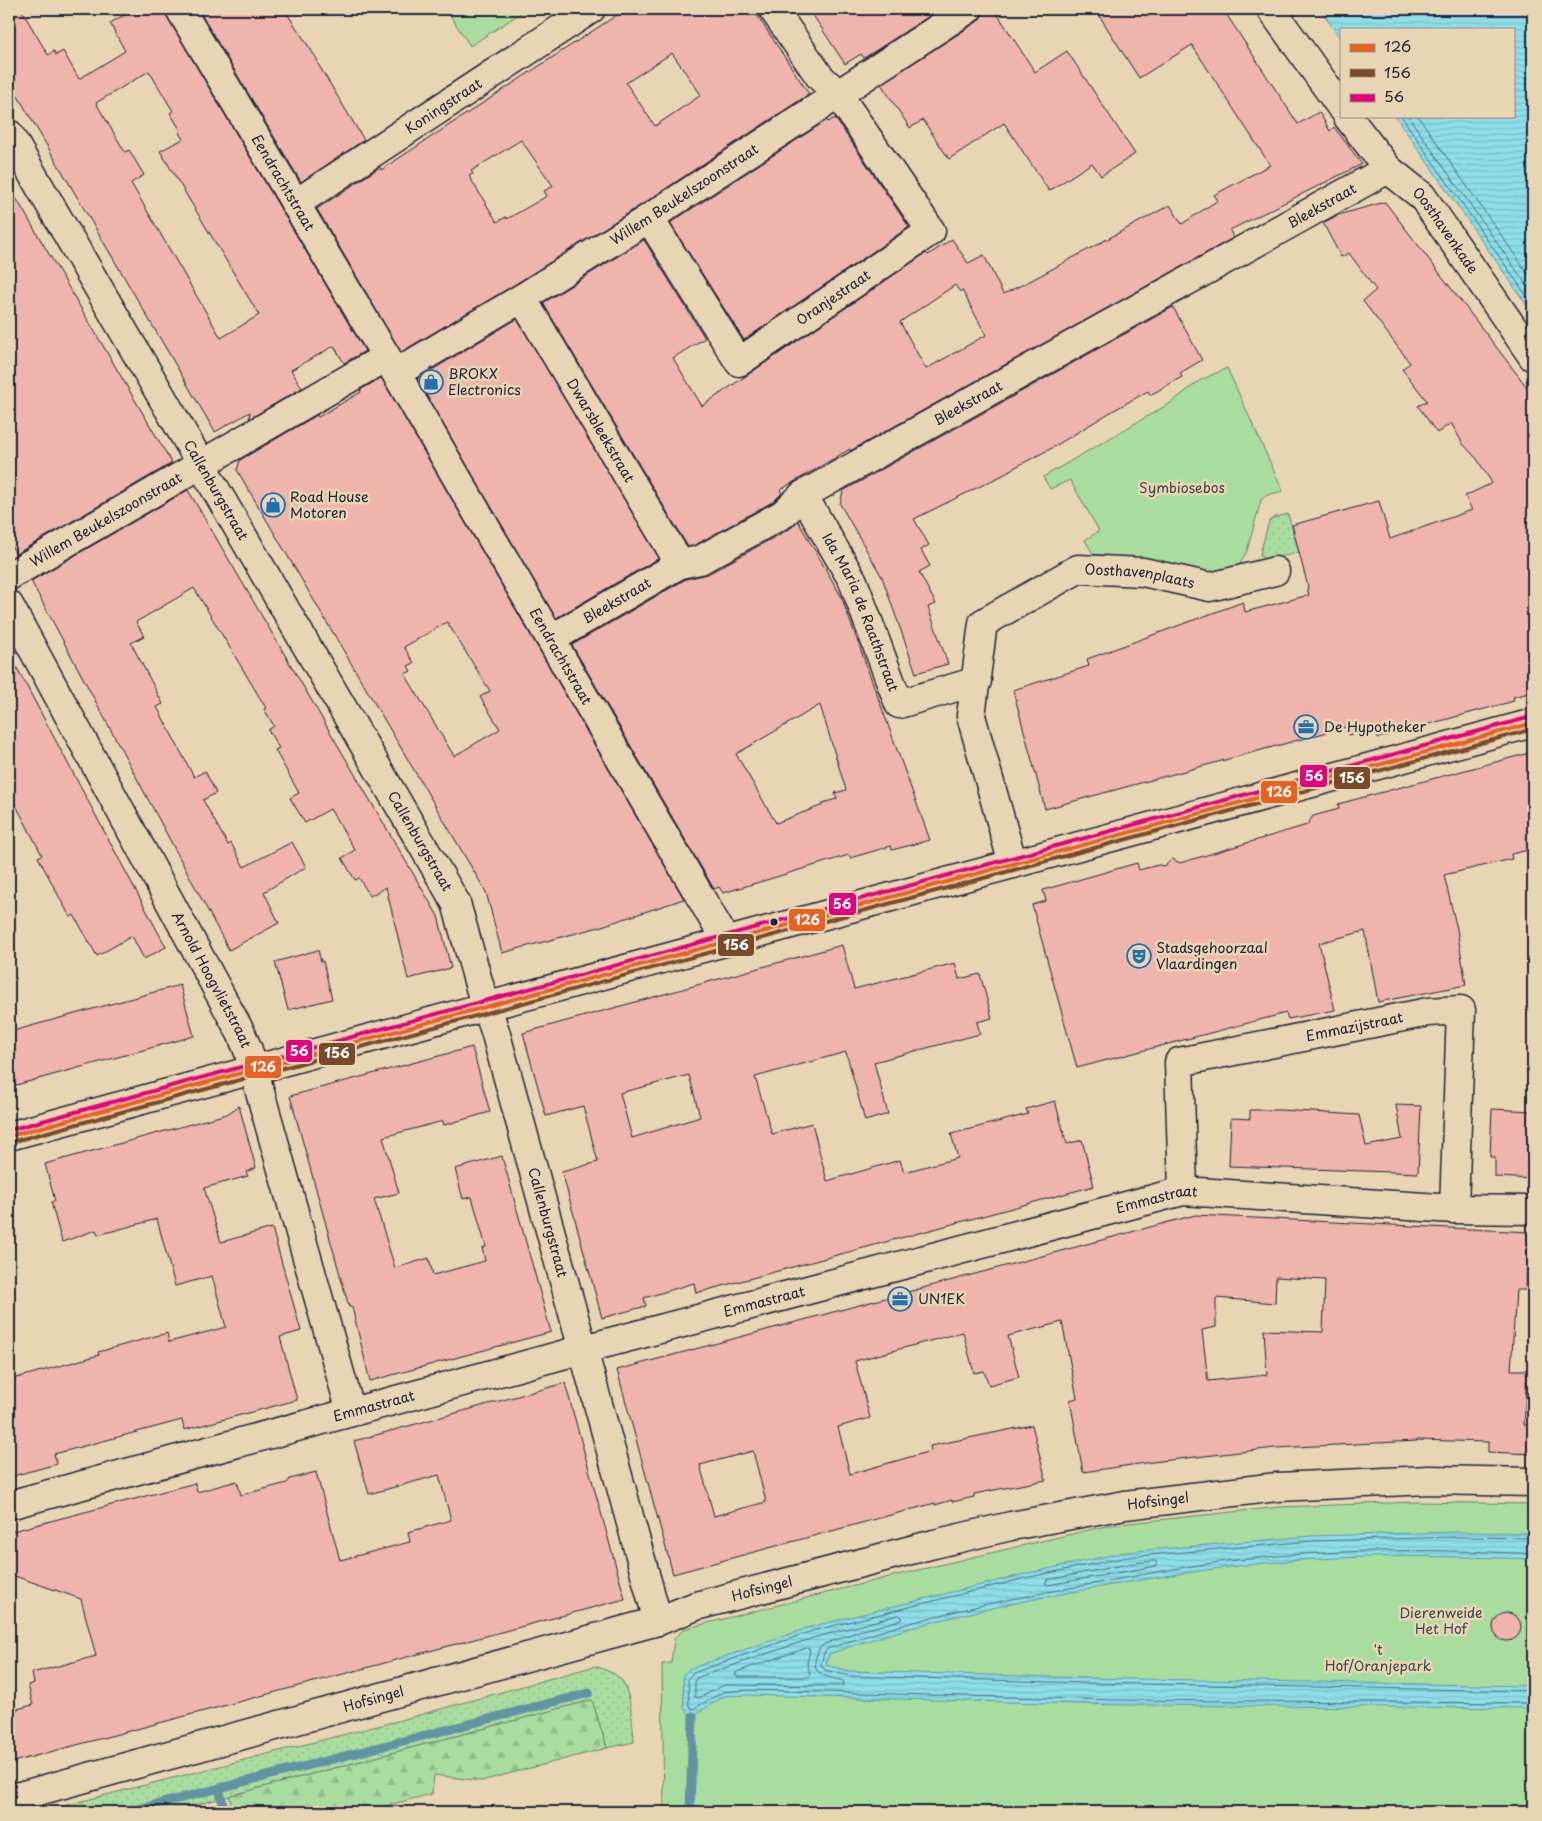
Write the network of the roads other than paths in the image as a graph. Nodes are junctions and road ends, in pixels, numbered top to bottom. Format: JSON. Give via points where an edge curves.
{"nodes":[{"id":1,"x":180,"y":9,"type":"edge"},
{"id":2,"x":591,"y":9,"type":"edge"},
{"id":3,"x":773,"y":9,"type":"edge"},
{"id":4,"x":968,"y":9,"type":"edge"},
{"id":5,"x":1271,"y":9,"type":"edge"},
{"id":6,"x":838,"y":94,"type":"junction"},
{"id":7,"x":1340,"y":106,"type":"edge"},
{"id":8,"x":1349,"y":118,"type":"edge"},
{"id":9,"x":9,"y":134,"type":"edge"},
{"id":10,"x":1388,"y":169,"type":"junction"},
{"id":11,"x":295,"y":204,"type":"junction"},
{"id":12,"x":649,"y":218,"type":"junction"},
{"id":13,"x":522,"y":298,"type":"junction"},
{"id":14,"x":1533,"y":357,"type":"edge"},
{"id":15,"x":391,"y":365,"type":"junction"},
{"id":16,"x":200,"y":466,"type":"junction"},
{"id":17,"x":803,"y":495,"type":"junction"},
{"id":18,"x":680,"y":564,"type":"junction"},
{"id":19,"x":1275,"y":571,"type":"dead end"},
{"id":20,"x":9,"y":576,"type":"edge"},
{"id":21,"x":9,"y":605,"type":"edge"},
{"id":22,"x":551,"y":639,"type":"junction"},
{"id":23,"x":977,"y":681,"type":"junction"},
{"id":24,"x":1533,"y":723,"type":"edge"},
{"id":25,"x":1013,"y":864,"type":"junction"},
{"id":26,"x":726,"y":941,"type":"junction"},
{"id":27,"x":486,"y":1006,"type":"junction"},
{"id":28,"x":253,"y":1069,"type":"junction"},
{"id":29,"x":9,"y":1136,"type":"edge"},
{"id":30,"x":1183,"y":1191,"type":"junction"},
{"id":31,"x":1454,"y":1209,"type":"junction"},
{"id":32,"x":1533,"y":1210,"type":"edge"},
{"id":33,"x":584,"y":1349,"type":"junction"},
{"id":34,"x":351,"y":1412,"type":"junction"},
{"id":35,"x":1533,"y":1482,"type":"edge"},
{"id":36,"x":9,"y":1505,"type":"edge"},
{"id":37,"x":658,"y":1621,"type":"junction"},
{"id":38,"x":9,"y":1799,"type":"edge"}],
"edges":[{"from":1,"to":11,"type":"street","name":"Eendrachtstraat"},
{"from":2,"to":11,"type":"street","name":"Koningstraat"},
{"from":3,"to":6,"type":"street","via":[[820,77]]},
{"from":4,"to":6,"type":"street","name":"Willem Beukelszoonstraat"},
{"from":5,"to":7,"type":"street"},
{"from":6,"to":12,"type":"street","name":"Willem Beukelszoonstraat"},
{"from":6,"to":12,"type":"street","name":"Oranjestraat","via":[[931,231],[739,362]]},
{"from":8,"to":10,"type":"street","name":"Oosthavenkade"},
{"from":9,"to":16,"type":"street","name":"Callenburgstraat"},
{"from":10,"to":14,"type":"street","name":"Oosthavenkade","via":[[1422,196]]},
{"from":10,"to":17,"type":"street","name":"Bleekstraat"},
{"from":11,"to":15,"type":"street","name":"Eendrachtstraat"},
{"from":12,"to":13,"type":"street","name":"Willem Beukelszoonstraat"},
{"from":13,"to":15,"type":"street","name":"Willem Beukelszoonstraat"},
{"from":13,"to":18,"type":"street","name":"Dwarsbleekstraat"},
{"from":15,"to":16,"type":"street","name":"Willem Beukelszoonstraat"},
{"from":15,"to":22,"type":"street","name":"Eendrachtstraat"},
{"from":16,"to":20,"type":"street","name":"Willem Beukelszoonstraat"},
{"from":16,"to":27,"type":"street","name":"Callenburgstraat","via":[[456,903]]},
{"from":17,"to":18,"type":"street","name":"Bleekstraat","via":[[782,514],[700,560]]},
{"from":17,"to":23,"type":"street","name":"Ida Maria de Raathstraat","via":[[853,581],[899,704]]},
{"from":18,"to":22,"type":"street","name":"Bleekstraat"},
{"from":19,"to":23,"type":"street","name":"Oosthavenplaats","via":[[1210,587],[1143,572],[1078,569],[983,623]]},
{"from":21,"to":28,"type":"street","name":"Arnold Hoogvlietstraat","via":[[241,1033]]},
{"from":22,"to":26,"type":"street","name":"Eendrachtstraat"},
{"from":23,"to":25,"type":"street","via":[[971,716]]},
{"from":24,"to":25,"type":"street"},
{"from":25,"to":26,"type":"street"},
{"from":26,"to":27,"type":"street"},
{"from":27,"to":28,"type":"street"},
{"from":27,"to":33,"type":"street","name":"Callenburgstraat"},
{"from":28,"to":29,"type":"street"},
{"from":28,"to":34,"type":"street","name":"Arnold Hoogvlietstraat"},
{"from":30,"to":31,"type":"street","name":"Emmastraat"},
{"from":30,"to":31,"type":"street","name":"Emmazijstraat","via":[[1179,1062],[1428,1012],[1461,1010]]},
{"from":30,"to":33,"type":"street","name":"Emmastraat"},
{"from":31,"to":32,"type":"street","name":"Emmastraat"},
{"from":33,"to":34,"type":"street","name":"Emmastraat"},
{"from":33,"to":37,"type":"street","name":"Callenburgstraat"},
{"from":34,"to":36,"type":"street","name":"Emmastraat"},
{"from":35,"to":37,"type":"street","name":"Hofsingel","via":[[1429,1480],[1277,1487],[1125,1505],[934,1544],[696,1606]]},
{"from":37,"to":38,"type":"street","name":"Hofsingel"}]}
